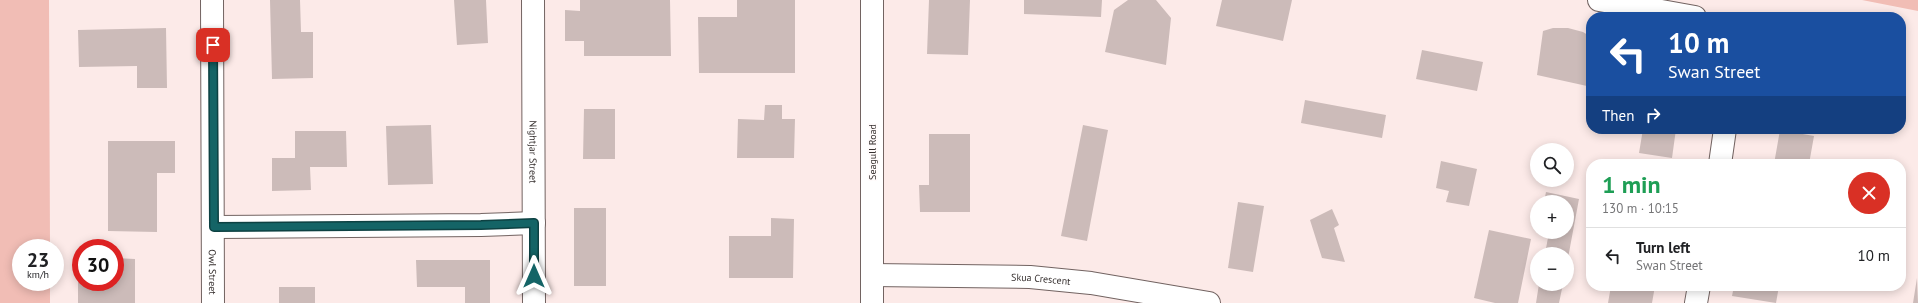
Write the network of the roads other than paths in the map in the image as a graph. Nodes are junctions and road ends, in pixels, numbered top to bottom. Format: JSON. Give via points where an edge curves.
{"nodes":[{"id":1,"x":212,"y":0,"type":"edge"},
{"id":2,"x":533,"y":0,"type":"edge"},
{"id":3,"x":872,"y":0,"type":"edge"},
{"id":4,"x":1599,"y":0,"type":"edge"},
{"id":5,"x":1667,"y":12,"type":"edge"},
{"id":6,"x":1725,"y":134,"type":"edge"},
{"id":7,"x":1721,"y":159,"type":"edge"},
{"id":8,"x":534,"y":223,"type":"junction"},
{"id":9,"x":214,"y":227,"type":"junction"},
{"id":10,"x":872,"y":275,"type":"junction"},
{"id":11,"x":1698,"y":291,"type":"edge"},
{"id":12,"x":213,"y":303,"type":"edge"},
{"id":13,"x":534,"y":303,"type":"edge"},
{"id":14,"x":872,"y":303,"type":"edge"},
{"id":15,"x":1209,"y":303,"type":"edge"},
{"id":16,"x":1696,"y":303,"type":"edge"}],
"edges":[{"from":1,"to":9,"type":"street","name":"Owl Street"},
{"from":2,"to":8,"type":"street","name":"Nightjar Street"},
{"from":3,"to":10,"type":"street","name":"Seagull Road"},
{"from":4,"to":5,"type":"street"},
{"from":6,"to":7,"type":"street"},
{"from":8,"to":9,"type":"street"},
{"from":8,"to":13,"type":"street","name":"Nightjar Street"},
{"from":9,"to":12,"type":"street","name":"Owl Street"},
{"from":10,"to":14,"type":"street","name":"Seagull Road"},
{"from":10,"to":15,"type":"street","name":"Skua Crescent","via":[[1030,277],[1091,283]]},
{"from":11,"to":16,"type":"street"}]}
